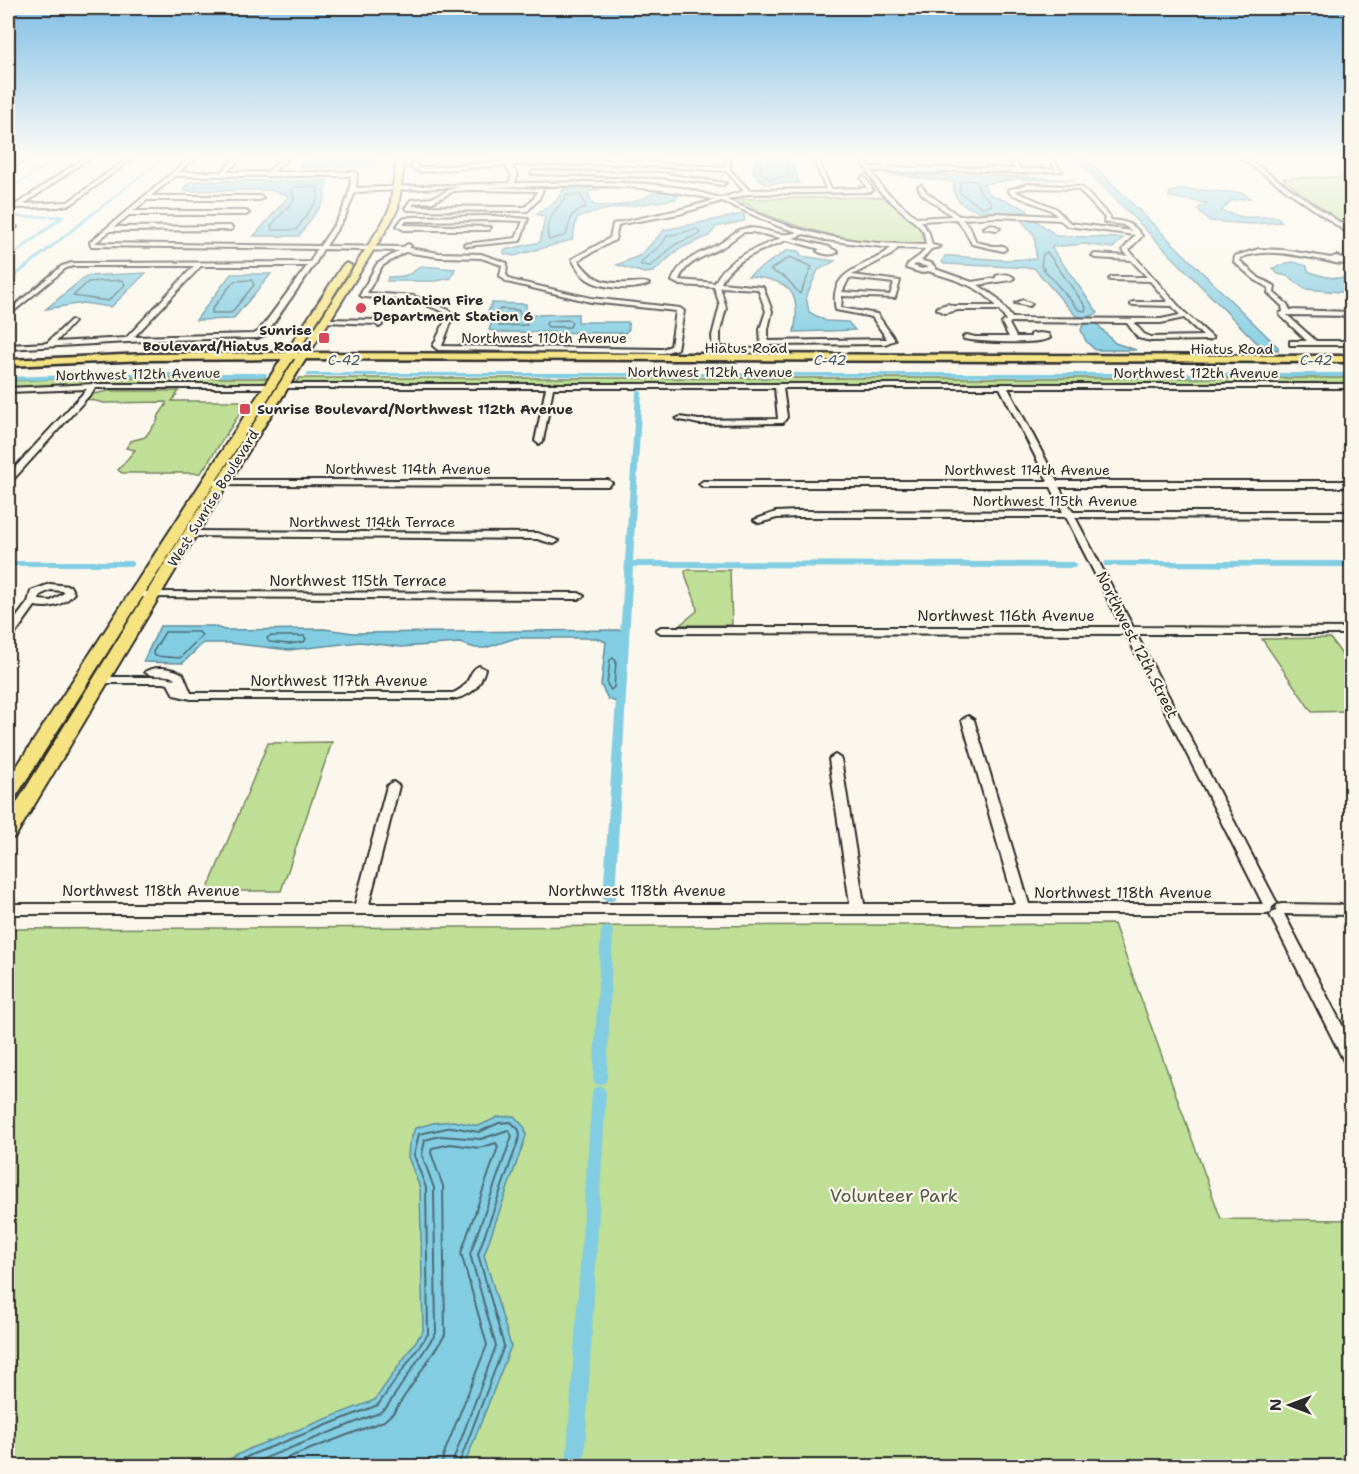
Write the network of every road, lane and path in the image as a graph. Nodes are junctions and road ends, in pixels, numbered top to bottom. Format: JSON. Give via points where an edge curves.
{"nodes":[{"id":1,"x":11,"y":227,"type":"edge"},
{"id":2,"x":112,"y":227,"type":"edge"},
{"id":3,"x":335,"y":227,"type":"edge"},
{"id":4,"x":380,"y":227,"type":"edge"},
{"id":5,"x":402,"y":227,"type":"edge"},
{"id":6,"x":523,"y":227,"type":"edge"},
{"id":7,"x":615,"y":227,"type":"edge"},
{"id":8,"x":790,"y":227,"type":"edge"},
{"id":9,"x":924,"y":227,"type":"edge"},
{"id":10,"x":928,"y":227,"type":"edge"},
{"id":11,"x":1081,"y":227,"type":"edge"},
{"id":12,"x":1131,"y":227,"type":"edge"},
{"id":13,"x":230,"y":228,"type":"joint"},
{"id":14,"x":489,"y":228,"type":"joint"},
{"id":15,"x":967,"y":228,"type":"joint"},
{"id":16,"x":987,"y":228,"type":"dead end"},
{"id":17,"x":110,"y":229,"type":"junction"},
{"id":18,"x":370,"y":229,"type":"dead end"},
{"id":19,"x":806,"y":231,"type":"junction"},
{"id":20,"x":1137,"y":233,"type":"junction"},
{"id":21,"x":8,"y":234,"type":"edge"},
{"id":22,"x":783,"y":239,"type":"junction"},
{"id":23,"x":215,"y":245,"type":"junction"},
{"id":24,"x":322,"y":246,"type":"junction"},
{"id":25,"x":366,"y":246,"type":"junction"},
{"id":26,"x":886,"y":246,"type":"junction"},
{"id":27,"x":897,"y":246,"type":"junction"},
{"id":28,"x":406,"y":247,"type":"junction"},
{"id":29,"x":929,"y":247,"type":"junction"},
{"id":30,"x":938,"y":247,"type":"junction"},
{"id":31,"x":824,"y":248,"type":"dead end"},
{"id":32,"x":993,"y":248,"type":"dead end"},
{"id":33,"x":884,"y":255,"type":"junction"},
{"id":34,"x":1095,"y":256,"type":"dead end"},
{"id":35,"x":1131,"y":258,"type":"junction"},
{"id":36,"x":1346,"y":258,"type":"edge"},
{"id":37,"x":919,"y":263,"type":"junction"},
{"id":38,"x":199,"y":264,"type":"junction"},
{"id":39,"x":312,"y":264,"type":"junction"},
{"id":40,"x":929,"y":267,"type":"junction"},
{"id":41,"x":1352,"y":270,"type":"edge"},
{"id":42,"x":847,"y":276,"type":"junction"},
{"id":43,"x":1000,"y":279,"type":"dead end"},
{"id":44,"x":1112,"y":279,"type":"dead end"},
{"id":45,"x":1151,"y":279,"type":"junction"},
{"id":46,"x":646,"y":284,"type":"dead end"},
{"id":47,"x":971,"y":284,"type":"junction"},
{"id":48,"x":717,"y":286,"type":"junction"},
{"id":49,"x":839,"y":294,"type":"junction"},
{"id":50,"x":1018,"y":303,"type":"dead end"},
{"id":51,"x":1133,"y":304,"type":"dead end"},
{"id":52,"x":1173,"y":304,"type":"junction"},
{"id":53,"x":999,"y":306,"type":"junction"},
{"id":54,"x":954,"y":308,"type":"dead end"},
{"id":55,"x":1352,"y":309,"type":"edge"},
{"id":56,"x":1285,"y":310,"type":"junction"},
{"id":57,"x":8,"y":314,"type":"edge"},
{"id":58,"x":1352,"y":314,"type":"edge"},
{"id":59,"x":1185,"y":316,"type":"junction"},
{"id":60,"x":1010,"y":320,"type":"junction"},
{"id":61,"x":327,"y":321,"type":"junction"},
{"id":62,"x":1129,"y":321,"type":"junction"},
{"id":63,"x":71,"y":322,"type":"dead end"},
{"id":64,"x":379,"y":325,"type":"dead end"},
{"id":65,"x":967,"y":337,"type":"dead end"},
{"id":66,"x":1037,"y":339,"type":"dead end"},
{"id":67,"x":128,"y":340,"type":"junction"},
{"id":68,"x":1014,"y":340,"type":"junction"},
{"id":69,"x":1293,"y":343,"type":"dead end"},
{"id":70,"x":1314,"y":343,"type":"junction"},
{"id":71,"x":1352,"y":343,"type":"edge"},
{"id":72,"x":50,"y":344,"type":"junction"},
{"id":73,"x":763,"y":346,"type":"junction"},
{"id":74,"x":8,"y":347,"type":"edge"},
{"id":75,"x":287,"y":358,"type":"junction"},
{"id":76,"x":303,"y":358,"type":"junction"},
{"id":77,"x":1352,"y":361,"type":"edge"},
{"id":78,"x":8,"y":365,"type":"edge"},
{"id":79,"x":94,"y":386,"type":"junction"},
{"id":80,"x":268,"y":386,"type":"junction"},
{"id":81,"x":284,"y":386,"type":"junction"},
{"id":82,"x":550,"y":386,"type":"junction"},
{"id":83,"x":779,"y":386,"type":"junction"},
{"id":84,"x":1003,"y":386,"type":"junction"},
{"id":85,"x":1352,"y":386,"type":"edge"},
{"id":86,"x":8,"y":390,"type":"edge"},
{"id":87,"x":680,"y":418,"type":"dead end"},
{"id":88,"x":539,"y":441,"type":"dead end"},
{"id":89,"x":8,"y":480,"type":"edge"},
{"id":90,"x":215,"y":483,"type":"junction"},
{"id":91,"x":608,"y":483,"type":"dead end"},
{"id":92,"x":703,"y":484,"type":"dead end"},
{"id":93,"x":1054,"y":484,"type":"junction"},
{"id":94,"x":1352,"y":484,"type":"edge"},
{"id":95,"x":1070,"y":515,"type":"junction"},
{"id":96,"x":1352,"y":515,"type":"edge"},
{"id":97,"x":759,"y":520,"type":"dead end"},
{"id":98,"x":190,"y":534,"type":"junction"},
{"id":99,"x":554,"y":541,"type":"dead end"},
{"id":100,"x":144,"y":595,"type":"junction"},
{"id":101,"x":579,"y":596,"type":"dead end"},
{"id":102,"x":33,"y":602,"type":"dead end"},
{"id":103,"x":661,"y":630,"type":"dead end"},
{"id":104,"x":1130,"y":631,"type":"junction"},
{"id":105,"x":1352,"y":631,"type":"edge"},
{"id":106,"x":8,"y":636,"type":"edge"},
{"id":107,"x":479,"y":669,"type":"dead end"},
{"id":108,"x":103,"y":676,"type":"junction"},
{"id":109,"x":968,"y":720,"type":"dead end"},
{"id":110,"x":835,"y":759,"type":"dead end"},
{"id":111,"x":393,"y":786,"type":"dead end"},
{"id":112,"x":8,"y":794,"type":"edge"},
{"id":113,"x":8,"y":832,"type":"edge"},
{"id":114,"x":361,"y":907,"type":"junction"},
{"id":115,"x":858,"y":908,"type":"junction"},
{"id":116,"x":8,"y":909,"type":"edge"},
{"id":117,"x":1024,"y":909,"type":"junction"},
{"id":118,"x":1274,"y":909,"type":"junction"},
{"id":119,"x":1352,"y":910,"type":"edge"},
{"id":120,"x":1352,"y":1060,"type":"edge"}],
"edges":[{"from":1,"to":21,"type":"street"},
{"from":2,"to":17,"type":"street"},
{"from":3,"to":24,"type":"street"},
{"from":4,"to":25,"type":"highway","name":"West Sunrise Boulevard"},
{"from":5,"to":14,"type":"street"},
{"from":6,"to":14,"type":"street","via":[[519,238],[467,244],[487,234]]},
{"from":7,"to":46,"type":"street","via":[[613,239],[575,260],[592,279]]},
{"from":8,"to":19,"type":"street"},
{"from":9,"to":29,"type":"street"},
{"from":10,"to":30,"type":"street","via":[[936,235]]},
{"from":11,"to":20,"type":"street"},
{"from":12,"to":20,"type":"street"},
{"from":13,"to":17,"type":"street"},
{"from":13,"to":23,"type":"street"},
{"from":15,"to":16,"type":"street"},
{"from":15,"to":32,"type":"street","via":[[977,245]]},
{"from":17,"to":23,"type":"street","via":[[93,245]]},
{"from":18,"to":25,"type":"highway","name":"West Sunrise Boulevard"},
{"from":19,"to":22,"type":"street"},
{"from":19,"to":26,"type":"street"},
{"from":19,"to":29,"type":"street"},
{"from":20,"to":35,"type":"street","via":[[1139,237],[1126,250]]},
{"from":22,"to":31,"type":"street"},
{"from":22,"to":48,"type":"street","via":[[738,262],[721,275]]},
{"from":22,"to":48,"type":"street","via":[[746,230],[692,261],[677,274],[675,281]]},
{"from":23,"to":24,"type":"street"},
{"from":24,"to":25,"type":"street"},
{"from":24,"to":39,"type":"street"},
{"from":25,"to":28,"type":"street"},
{"from":25,"to":61,"type":"highway","name":"West Sunrise Boulevard"},
{"from":25,"to":75,"type":"highway","name":"West Sunrise Boulevard"},
{"from":26,"to":27,"type":"street"},
{"from":26,"to":33,"type":"street"},
{"from":27,"to":29,"type":"street"},
{"from":27,"to":33,"type":"street"},
{"from":28,"to":28,"type":"street","name":"Northwest 110th Avenue","via":[[379,265],[362,294],[414,298],[447,312],[450,317],[437,346],[445,349],[674,347],[681,311],[678,309],[545,291],[505,279],[505,264],[494,258]]},
{"from":29,"to":30,"type":"street"},
{"from":29,"to":37,"type":"street"},
{"from":30,"to":40,"type":"street"},
{"from":33,"to":42,"type":"street"},
{"from":34,"to":35,"type":"street"},
{"from":35,"to":45,"type":"street"},
{"from":36,"to":41,"type":"street"},
{"from":36,"to":56,"type":"street","via":[[1332,260],[1271,252],[1237,257],[1237,262],[1257,279],[1273,287],[1271,293]]},
{"from":37,"to":40,"type":"street"},
{"from":37,"to":40,"type":"street","via":[[908,267],[917,271]]},
{"from":38,"to":39,"type":"street"},
{"from":38,"to":57,"type":"street","via":[[69,265]]},
{"from":38,"to":67,"type":"street"},
{"from":39,"to":67,"type":"street","via":[[262,333],[255,336]]},
{"from":40,"to":47,"type":"street"},
{"from":42,"to":49,"type":"street"},
{"from":42,"to":49,"type":"street","via":[[898,282],[893,297]]},
{"from":43,"to":47,"type":"street"},
{"from":44,"to":45,"type":"street"},
{"from":45,"to":52,"type":"street"},
{"from":47,"to":53,"type":"street","via":[[986,291]]},
{"from":48,"to":73,"type":"street","via":[[760,288],[770,311]]},
{"from":48,"to":73,"type":"street","via":[[723,309],[715,334],[717,349]]},
{"from":49,"to":73,"type":"street","via":[[838,309],[879,316],[891,340]]},
{"from":50,"to":53,"type":"street"},
{"from":51,"to":52,"type":"street"},
{"from":52,"to":59,"type":"street"},
{"from":53,"to":54,"type":"street"},
{"from":53,"to":60,"type":"street"},
{"from":55,"to":56,"type":"street"},
{"from":56,"to":58,"type":"street"},
{"from":56,"to":70,"type":"street"},
{"from":59,"to":62,"type":"street"},
{"from":59,"to":62,"type":"street","via":[[1209,338],[1145,338]]},
{"from":60,"to":62,"type":"street"},
{"from":60,"to":68,"type":"street","via":[[1005,323]]},
{"from":61,"to":64,"type":"street","via":[[370,320]]},
{"from":61,"to":76,"type":"highway","name":"West Sunrise Boulevard"},
{"from":63,"to":72,"type":"street"},
{"from":65,"to":68,"type":"street"},
{"from":66,"to":68,"type":"street"},
{"from":67,"to":72,"type":"street"},
{"from":69,"to":70,"type":"street"},
{"from":70,"to":71,"type":"street"},
{"from":72,"to":74,"type":"street"},
{"from":75,"to":76,"type":"main road","name":"Hiatus Road"},
{"from":75,"to":78,"type":"main road","name":"Hiatus Road"},
{"from":75,"to":80,"type":"highway","name":"West Sunrise Boulevard"},
{"from":76,"to":77,"type":"main road","name":"Hiatus Road"},
{"from":76,"to":81,"type":"highway","name":"West Sunrise Boulevard"},
{"from":79,"to":80,"type":"street","name":"Northwest 112th Avenue"},
{"from":79,"to":86,"type":"street","name":"Northwest 112th Avenue"},
{"from":79,"to":89,"type":"street"},
{"from":80,"to":90,"type":"highway","name":"West Sunrise Boulevard"},
{"from":81,"to":82,"type":"street","name":"Northwest 112th Avenue"},
{"from":81,"to":90,"type":"highway","name":"West Sunrise Boulevard"},
{"from":82,"to":83,"type":"street","name":"Northwest 112th Avenue"},
{"from":82,"to":88,"type":"street"},
{"from":83,"to":84,"type":"street","name":"Northwest 112th Avenue"},
{"from":83,"to":87,"type":"street","via":[[783,417],[780,421],[699,422]]},
{"from":84,"to":85,"type":"street","name":"Northwest 112th Avenue"},
{"from":84,"to":93,"type":"street","name":"Northwest 12th Street"},
{"from":90,"to":91,"type":"street","name":"Northwest 114th Avenue"},
{"from":90,"to":98,"type":"highway","name":"West Sunrise Boulevard"},
{"from":90,"to":100,"type":"highway","name":"West Sunrise Boulevard"},
{"from":92,"to":93,"type":"street","name":"Northwest 114th Avenue"},
{"from":93,"to":94,"type":"street","name":"Northwest 114th Avenue"},
{"from":93,"to":95,"type":"street","name":"Northwest 12th Street"},
{"from":95,"to":96,"type":"street","name":"Northwest 115th Avenue"},
{"from":95,"to":97,"type":"street","name":"Northwest 115th Avenue","via":[[798,514]]},
{"from":95,"to":104,"type":"street","name":"Northwest 12th Street"},
{"from":98,"to":99,"type":"street","name":"Northwest 114th Terrace","via":[[538,536]]},
{"from":98,"to":100,"type":"highway","name":"West Sunrise Boulevard"},
{"from":100,"to":101,"type":"street","name":"Northwest 115th Terrace"},
{"from":100,"to":108,"type":"highway","name":"West Sunrise Boulevard"},
{"from":100,"to":112,"type":"highway","name":"West Sunrise Boulevard"},
{"from":102,"to":106,"type":"street"},
{"from":103,"to":104,"type":"street","name":"Northwest 116th Avenue"},
{"from":104,"to":105,"type":"street","name":"Northwest 116th Avenue"},
{"from":104,"to":118,"type":"street","name":"Northwest 12th Street"},
{"from":107,"to":108,"type":"street","name":"Northwest 117th Avenue","via":[[476,682],[467,693],[454,696],[184,695],[178,693],[172,682],[147,676]]},
{"from":108,"to":113,"type":"highway","name":"West Sunrise Boulevard"},
{"from":109,"to":117,"type":"street"},
{"from":110,"to":115,"type":"street"},
{"from":111,"to":114,"type":"street"},
{"from":114,"to":115,"type":"street","name":"Northwest 118th Avenue"},
{"from":114,"to":116,"type":"street","name":"Northwest 118th Avenue"},
{"from":115,"to":117,"type":"street","name":"Northwest 118th Avenue"},
{"from":117,"to":118,"type":"street","name":"Northwest 118th Avenue"},
{"from":118,"to":119,"type":"street","name":"Northwest 118th Avenue"},
{"from":118,"to":120,"type":"street","name":"Northwest 12th Street"}]}
